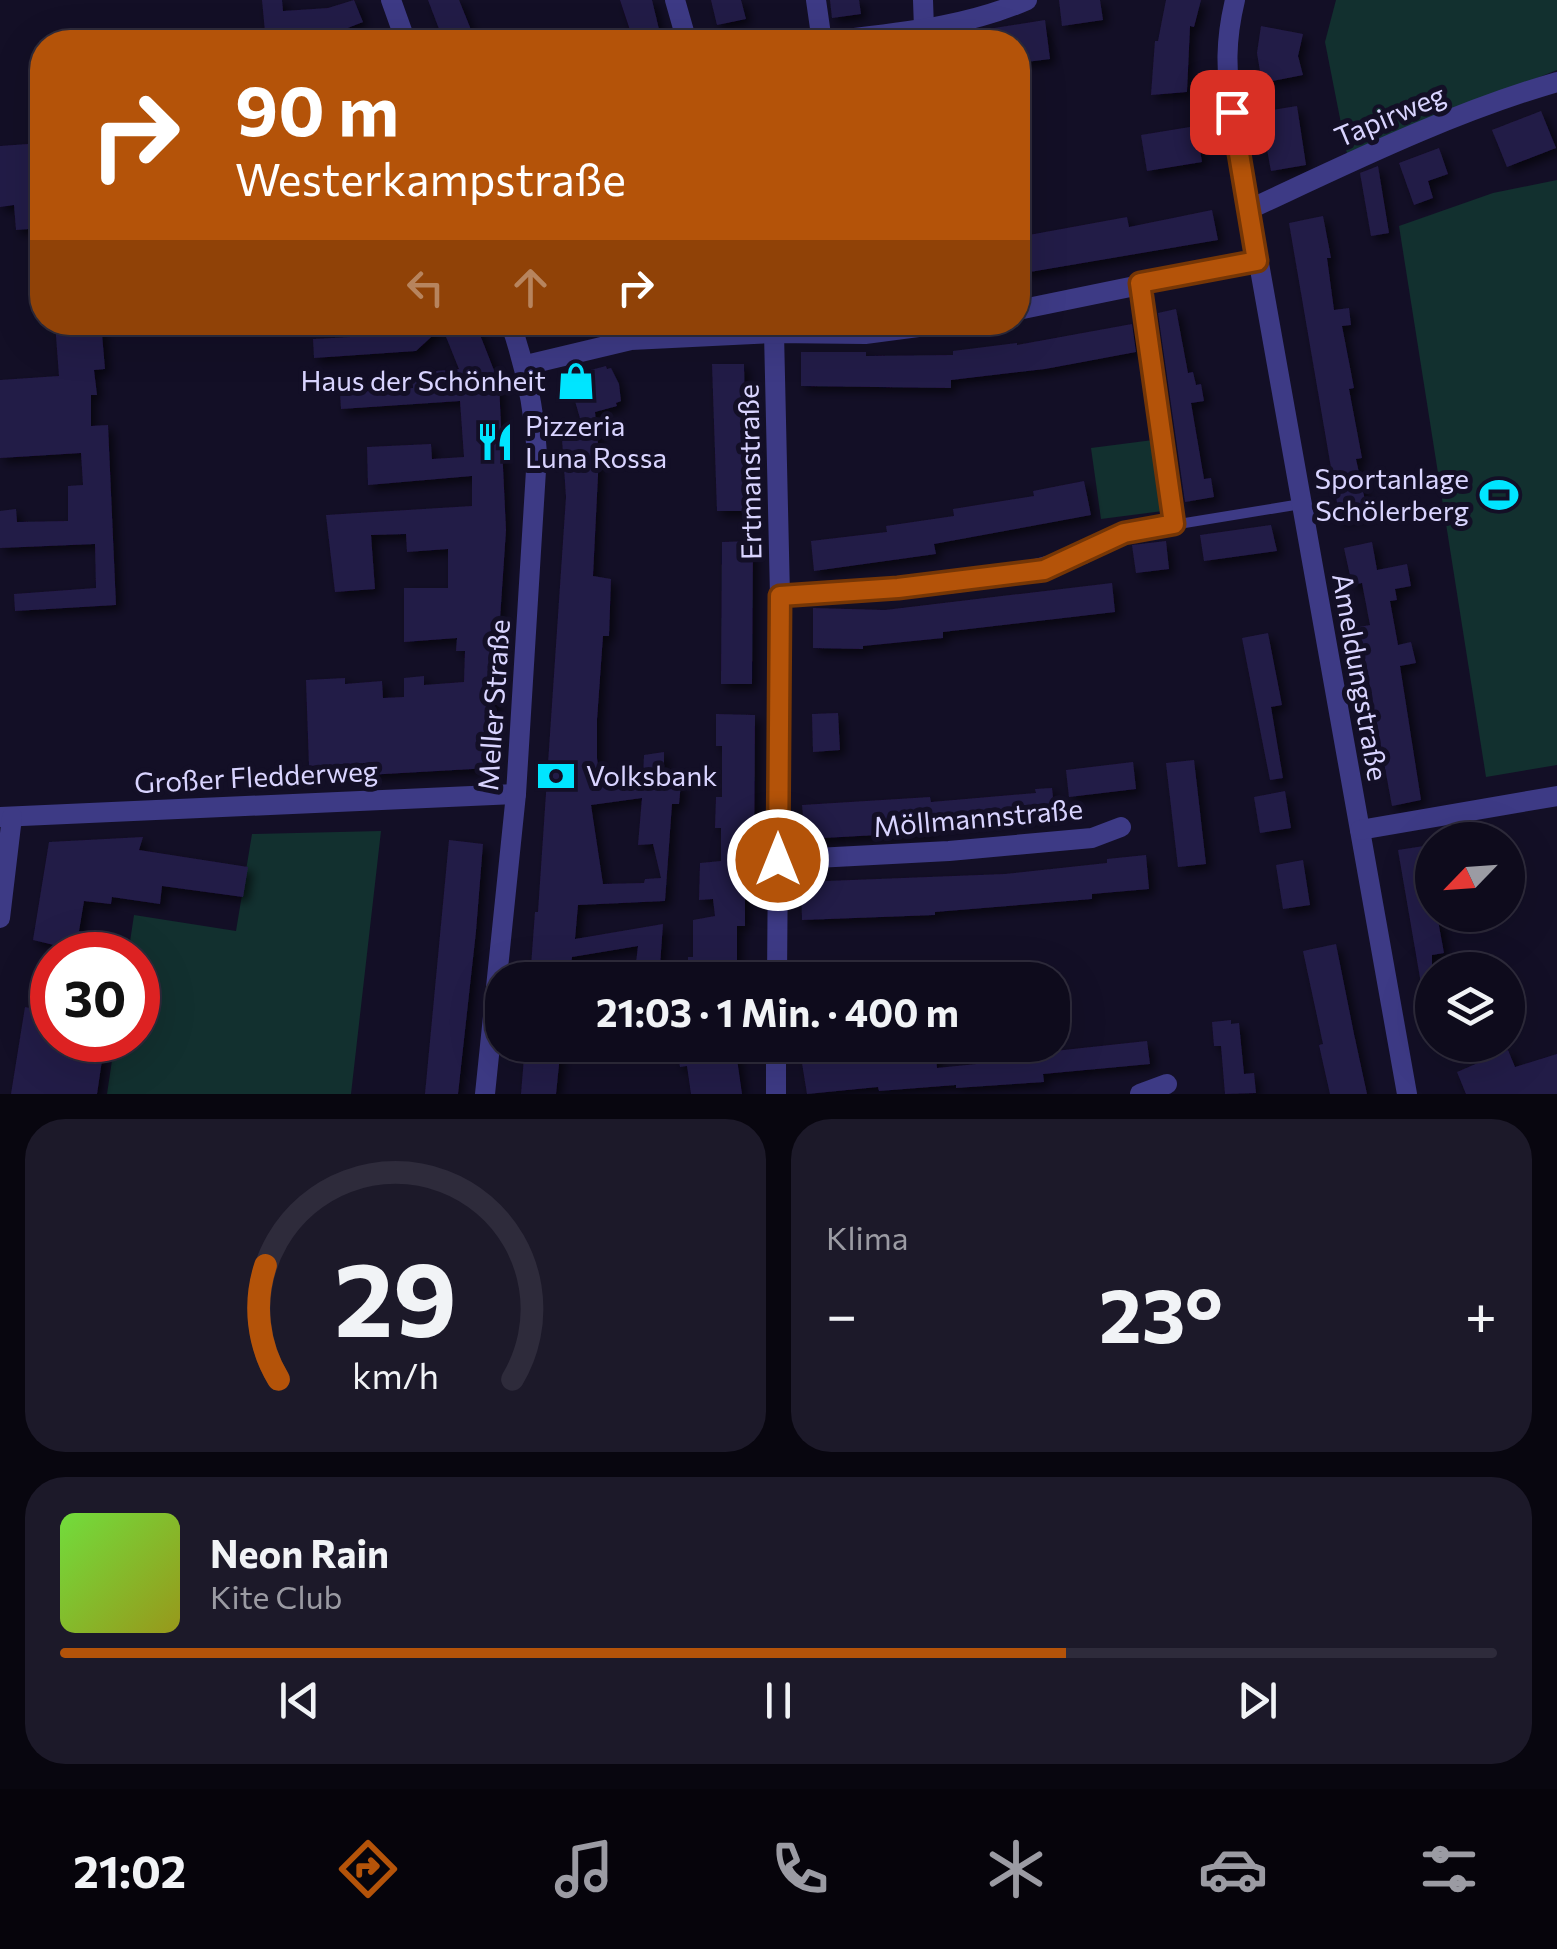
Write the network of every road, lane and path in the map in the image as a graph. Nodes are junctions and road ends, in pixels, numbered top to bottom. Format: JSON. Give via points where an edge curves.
{"nodes":[{"id":1,"x":391,"y":0,"type":"edge"},
{"id":2,"x":675,"y":0,"type":"edge"},
{"id":3,"x":816,"y":0,"type":"edge"},
{"id":4,"x":923,"y":0,"type":"edge"},
{"id":5,"x":1026,"y":0,"type":"edge"},
{"id":6,"x":1236,"y":0,"type":"edge"},
{"id":7,"x":924,"y":29,"type":"junction"},
{"id":8,"x":402,"y":30,"type":"edge"},
{"id":9,"x":684,"y":30,"type":"edge"},
{"id":10,"x":820,"y":30,"type":"edge"},
{"id":11,"x":916,"y":30,"type":"edge"},
{"id":12,"x":1557,"y":82,"type":"edge"},
{"id":13,"x":1248,"y":210,"type":"junction"},
{"id":14,"x":1257,"y":261,"type":"junction"},
{"id":15,"x":1140,"y":283,"type":"junction"},
{"id":16,"x":1030,"y":307,"type":"edge"},
{"id":17,"x":515,"y":335,"type":"edge"},
{"id":18,"x":690,"y":335,"type":"edge"},
{"id":19,"x":773,"y":335,"type":"edge"},
{"id":20,"x":526,"y":366,"type":"junction"},
{"id":21,"x":1301,"y":504,"type":"junction"},
{"id":22,"x":1174,"y":524,"type":"junction"},
{"id":23,"x":1084,"y":554,"type":"joint"},
{"id":24,"x":780,"y":596,"type":"junction"},
{"id":25,"x":516,"y":794,"type":"junction"},
{"id":26,"x":1557,"y":796,"type":"edge"},
{"id":27,"x":6,"y":817,"type":"edge"},
{"id":28,"x":1121,"y":827,"type":"dead end"},
{"id":29,"x":1360,"y":830,"type":"junction"},
{"id":30,"x":778,"y":860,"type":"junction"},
{"id":31,"x":0,"y":918,"type":"edge"},
{"id":32,"x":777,"y":962,"type":"edge"},
{"id":33,"x":776,"y":1062,"type":"edge"},
{"id":34,"x":1167,"y":1084,"type":"dead end"},
{"id":35,"x":485,"y":1094,"type":"edge"},
{"id":36,"x":776,"y":1094,"type":"edge"},
{"id":37,"x":1140,"y":1094,"type":"edge"},
{"id":38,"x":1406,"y":1094,"type":"edge"}],
"edges":[{"from":1,"to":8,"type":"street"},
{"from":2,"to":9,"type":"street"},
{"from":3,"to":10,"type":"street"},
{"from":4,"to":7,"type":"street"},
{"from":5,"to":7,"type":"street"},
{"from":6,"to":13,"type":"street","name":"Ameldungstraße","via":[[1225,64]]},
{"from":7,"to":11,"type":"street"},
{"from":12,"to":13,"type":"street","name":"Tapirweg","via":[[1396,141]]},
{"from":13,"to":14,"type":"street","name":"Ameldungstraße"},
{"from":14,"to":15,"type":"street"},
{"from":14,"to":21,"type":"street","name":"Ameldungstraße"},
{"from":15,"to":16,"type":"street"},
{"from":15,"to":22,"type":"street"},
{"from":17,"to":20,"type":"street","name":"Meller Straße"},
{"from":18,"to":20,"type":"street","via":[[630,340]]},
{"from":19,"to":24,"type":"street","name":"Ertmanstraße"},
{"from":20,"to":25,"type":"street","name":"Meller Straße","via":[[537,454]]},
{"from":21,"to":22,"type":"lane"},
{"from":21,"to":29,"type":"street","name":"Ameldungstraße"},
{"from":22,"to":23,"type":"lane","via":[[1124,533]]},
{"from":23,"to":24,"type":"street","via":[[1044,570]]},
{"from":24,"to":30,"type":"street","name":"Ertmanstraße"},
{"from":25,"to":27,"type":"street","name":"Großer Fledderweg"},
{"from":25,"to":35,"type":"street","name":"Meller Straße"},
{"from":26,"to":29,"type":"street"},
{"from":27,"to":31,"type":"street"},
{"from":28,"to":30,"type":"street","name":"Möllmannstraße","via":[[1092,838],[949,852]]},
{"from":29,"to":38,"type":"street","name":"Ameldungstraße"},
{"from":30,"to":32,"type":"street","name":"Ertmanstraße"},
{"from":33,"to":36,"type":"street"},
{"from":34,"to":37,"type":"street"}]}
